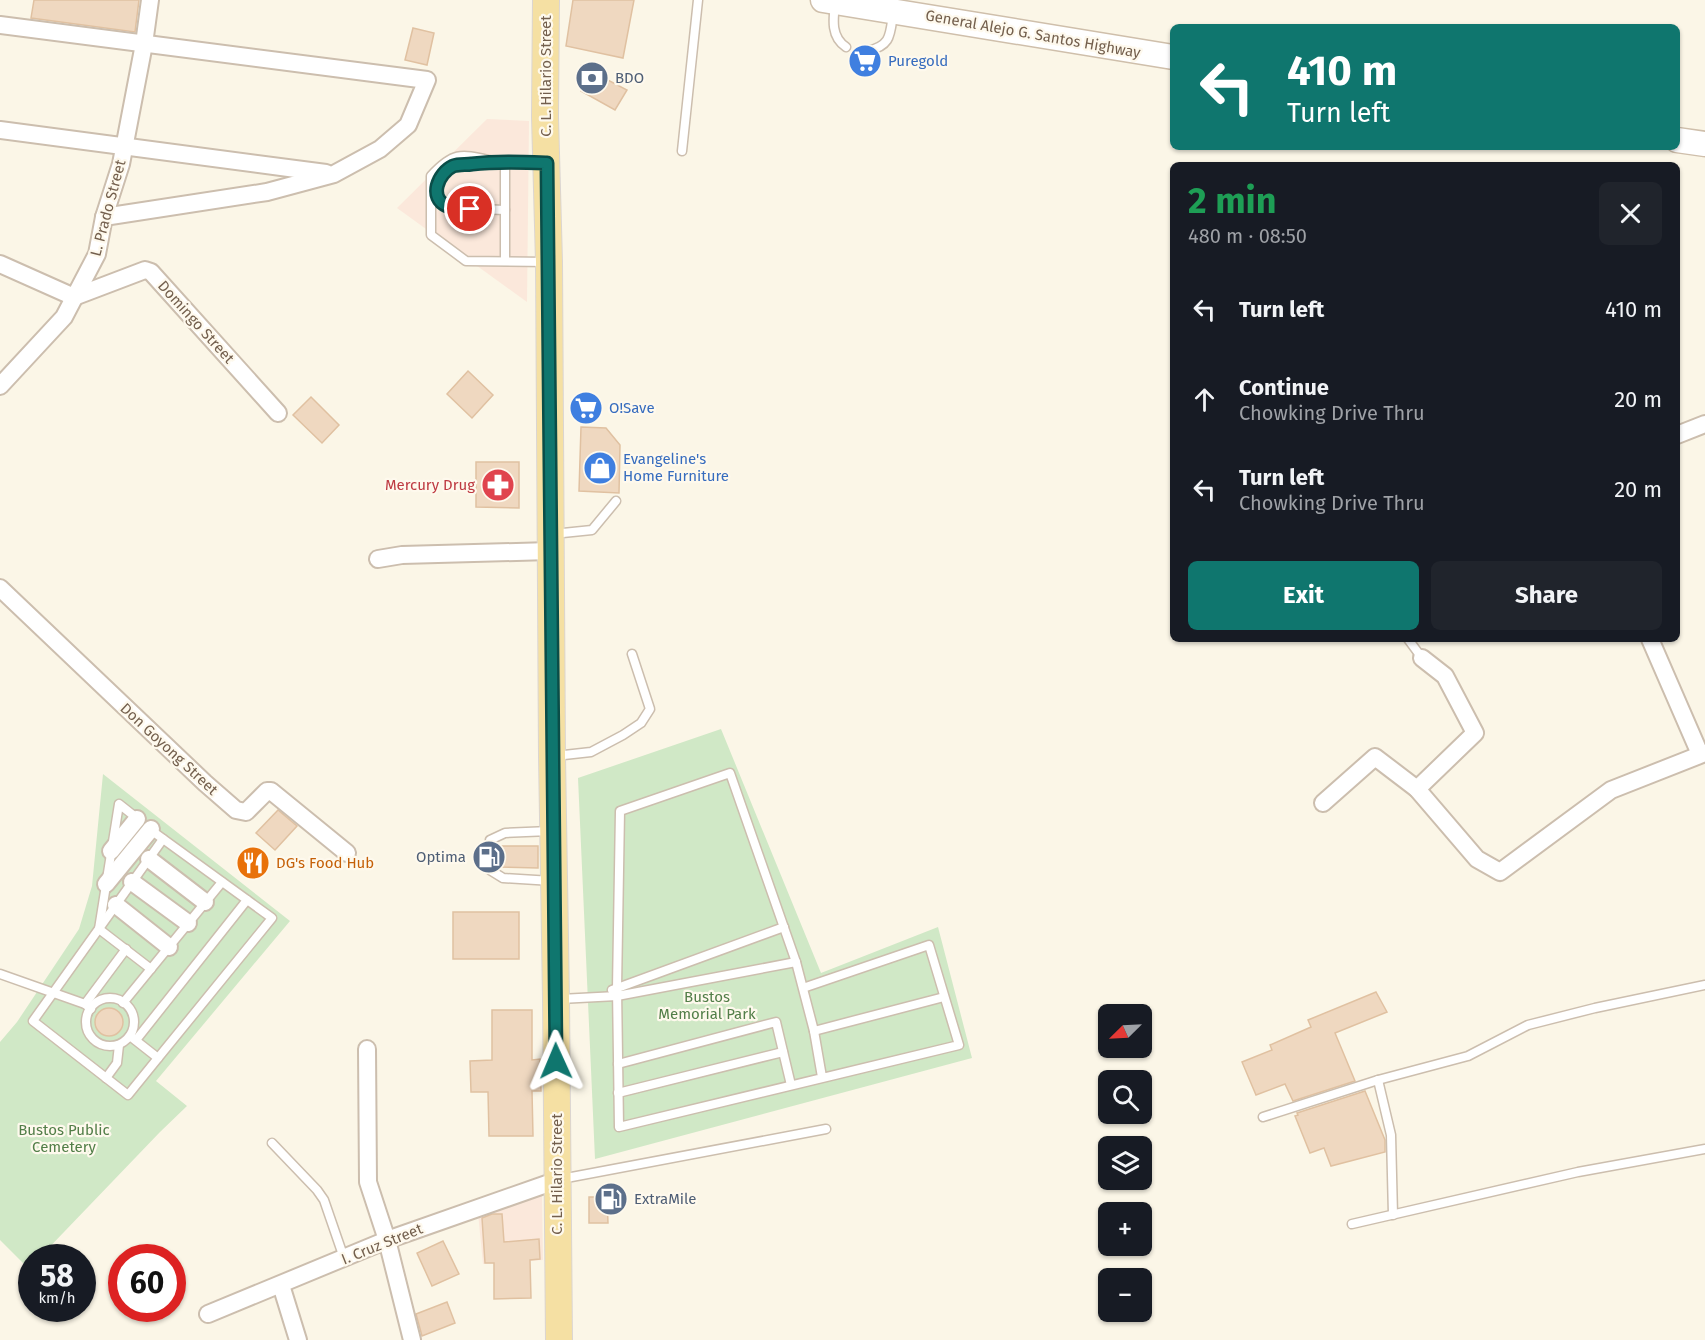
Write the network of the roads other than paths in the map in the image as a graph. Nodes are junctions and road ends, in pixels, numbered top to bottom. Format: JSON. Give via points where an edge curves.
{"nodes":[{"id":1,"x":150,"y":0,"type":"edge"},
{"id":2,"x":546,"y":0,"type":"edge"},
{"id":3,"x":698,"y":0,"type":"edge"},
{"id":4,"x":829,"y":1,"type":"edge"},
{"id":5,"x":894,"y":11,"type":"junction"},
{"id":6,"x":0,"y":25,"type":"edge"},
{"id":7,"x":144,"y":44,"type":"junction"},
{"id":8,"x":846,"y":47,"type":"dead end"},
{"id":9,"x":867,"y":51,"type":"dead end"},
{"id":10,"x":1170,"y":57,"type":"edge"},
{"id":11,"x":0,"y":130,"type":"edge"},
{"id":12,"x":1680,"y":141,"type":"edge"},
{"id":13,"x":1705,"y":145,"type":"edge"},
{"id":14,"x":124,"y":147,"type":"junction"},
{"id":15,"x":682,"y":151,"type":"dead end"},
{"id":16,"x":493,"y":161,"type":"junction"},
{"id":17,"x":505,"y":162,"type":"junction"},
{"id":18,"x":547,"y":163,"type":"junction"},
{"id":19,"x":334,"y":174,"type":"junction"},
{"id":20,"x":505,"y":210,"type":"junction"},
{"id":21,"x":104,"y":217,"type":"junction"},
{"id":22,"x":505,"y":261,"type":"junction"},
{"id":23,"x":549,"y":262,"type":"junction"},
{"id":24,"x":0,"y":264,"type":"edge"},
{"id":25,"x":74,"y":297,"type":"junction"},
{"id":26,"x":0,"y":386,"type":"edge"},
{"id":27,"x":278,"y":413,"type":"dead end"},
{"id":28,"x":1705,"y":424,"type":"edge"},
{"id":29,"x":1680,"y":434,"type":"edge"},
{"id":30,"x":616,"y":501,"type":"dead end"},
{"id":31,"x":550,"y":543,"type":"junction"},
{"id":32,"x":378,"y":559,"type":"dead end"},
{"id":33,"x":0,"y":588,"type":"edge"},
{"id":34,"x":1410,"y":642,"type":"edge"},
{"id":35,"x":1651,"y":642,"type":"edge"},
{"id":36,"x":632,"y":654,"type":"dead end"},
{"id":37,"x":1422,"y":658,"type":"joint"},
{"id":38,"x":1702,"y":753,"type":"edge"},
{"id":39,"x":552,"y":756,"type":"junction"},
{"id":40,"x":1417,"y":789,"type":"junction"},
{"id":41,"x":1323,"y":803,"type":"dead end"},
{"id":42,"x":137,"y":819,"type":"junction"},
{"id":43,"x":554,"y":831,"type":"junction"},
{"id":44,"x":157,"y":834,"type":"junction"},
{"id":45,"x":111,"y":851,"type":"junction"},
{"id":46,"x":347,"y":853,"type":"dead end"},
{"id":47,"x":149,"y":859,"type":"junction"},
{"id":48,"x":554,"y":881,"type":"junction"},
{"id":49,"x":132,"y":882,"type":"junction"},
{"id":50,"x":222,"y":882,"type":"junction"},
{"id":51,"x":106,"y":884,"type":"junction"},
{"id":52,"x":247,"y":900,"type":"junction"},
{"id":53,"x":205,"y":902,"type":"junction"},
{"id":54,"x":116,"y":905,"type":"junction"},
{"id":55,"x":188,"y":923,"type":"junction"},
{"id":56,"x":784,"y":927,"type":"junction"},
{"id":57,"x":99,"y":929,"type":"junction"},
{"id":58,"x":169,"y":946,"type":"junction"},
{"id":59,"x":126,"y":949,"type":"junction"},
{"id":60,"x":796,"y":962,"type":"junction"},
{"id":61,"x":151,"y":969,"type":"junction"},
{"id":62,"x":0,"y":974,"type":"edge"},
{"id":63,"x":1705,"y":985,"type":"edge"},
{"id":64,"x":803,"y":988,"type":"junction"},
{"id":65,"x":54,"y":992,"type":"junction"},
{"id":66,"x":617,"y":992,"type":"junction"},
{"id":67,"x":944,"y":997,"type":"junction"},
{"id":68,"x":556,"y":999,"type":"junction"},
{"id":69,"x":123,"y":1003,"type":"junction"},
{"id":70,"x":88,"y":1007,"type":"junction"},
{"id":71,"x":814,"y":1031,"type":"junction"},
{"id":72,"x":133,"y":1038,"type":"junction"},
{"id":73,"x":119,"y":1045,"type":"junction"},
{"id":74,"x":367,"y":1049,"type":"dead end"},
{"id":75,"x":783,"y":1052,"type":"junction"},
{"id":76,"x":158,"y":1058,"type":"junction"},
{"id":77,"x":618,"y":1064,"type":"junction"},
{"id":78,"x":822,"y":1077,"type":"junction"},
{"id":79,"x":106,"y":1078,"type":"junction"},
{"id":80,"x":1378,"y":1080,"type":"junction"},
{"id":81,"x":791,"y":1085,"type":"junction"},
{"id":82,"x":618,"y":1093,"type":"junction"},
{"id":83,"x":1263,"y":1117,"type":"dead end"},
{"id":84,"x":826,"y":1129,"type":"dead end"},
{"id":85,"x":272,"y":1143,"type":"dead end"},
{"id":86,"x":1705,"y":1149,"type":"edge"},
{"id":87,"x":558,"y":1180,"type":"junction"},
{"id":88,"x":1393,"y":1215,"type":"junction"},
{"id":89,"x":1352,"y":1224,"type":"dead end"},
{"id":90,"x":387,"y":1240,"type":"junction"},
{"id":91,"x":344,"y":1258,"type":"junction"},
{"id":92,"x":281,"y":1285,"type":"junction"},
{"id":93,"x":208,"y":1314,"type":"dead end"},
{"id":94,"x":298,"y":1340,"type":"edge"},
{"id":95,"x":412,"y":1340,"type":"edge"},
{"id":96,"x":559,"y":1340,"type":"edge"}],
"edges":[{"from":1,"to":7,"type":"street","name":"L. Prado Street"},
{"from":2,"to":18,"type":"main road","name":"C. L. Hilario Street"},
{"from":3,"to":15,"type":"lane"},
{"from":4,"to":5,"type":"main road","name":"General Alejo G. Santos Highway"},
{"from":4,"to":8,"type":"lane","via":[[833,26]]},
{"from":5,"to":9,"type":"lane","via":[[885,43]]},
{"from":5,"to":10,"type":"main road","name":"General Alejo G. Santos Highway"},
{"from":6,"to":7,"type":"street"},
{"from":7,"to":14,"type":"street","name":"L. Prado Street"},
{"from":7,"to":19,"type":"street","via":[[427,80],[408,125],[380,149]]},
{"from":11,"to":14,"type":"street"},
{"from":12,"to":13,"type":"main road"},
{"from":14,"to":19,"type":"street"},
{"from":14,"to":21,"type":"street","name":"L. Prado Street"},
{"from":16,"to":17,"type":"lane"},
{"from":16,"to":20,"type":"lane","via":[[455,165],[440,178],[437,195],[453,208]]},
{"from":16,"to":22,"type":"lane","via":[[454,156],[431,176],[431,235],[466,261]]},
{"from":17,"to":18,"type":"lane"},
{"from":17,"to":20,"type":"lane"},
{"from":18,"to":23,"type":"main road","name":"C. L. Hilario Street"},
{"from":19,"to":21,"type":"street","via":[[267,192]]},
{"from":20,"to":22,"type":"lane"},
{"from":21,"to":25,"type":"street","name":"L. Prado Street","via":[[97,254]]},
{"from":22,"to":23,"type":"lane"},
{"from":23,"to":31,"type":"main road","name":"C. L. Hilario Street"},
{"from":24,"to":25,"type":"street"},
{"from":25,"to":26,"type":"street","name":"L. Prado Street","via":[[64,316]]},
{"from":25,"to":27,"type":"street","name":"Domingo Street","via":[[146,270],[151,272]]},
{"from":28,"to":29,"type":"street"},
{"from":30,"to":31,"type":"lane","via":[[592,530]]},
{"from":31,"to":32,"type":"street"},
{"from":31,"to":39,"type":"main road","name":"C. L. Hilario Street"},
{"from":33,"to":46,"type":"street","name":"Don Goyong Street","via":[[236,810],[246,812],[271,790]]},
{"from":34,"to":37,"type":"lane"},
{"from":35,"to":38,"type":"street"},
{"from":36,"to":39,"type":"lane","via":[[650,709],[641,723],[591,752]]},
{"from":37,"to":40,"type":"street","via":[[1445,676],[1475,733]]},
{"from":38,"to":40,"type":"street","via":[[1611,790],[1500,872],[1477,859]]},
{"from":39,"to":43,"type":"main road","name":"C. L. Hilario Street"},
{"from":40,"to":41,"type":"street","via":[[1375,757]]},
{"from":42,"to":44,"type":"lane"},
{"from":42,"to":45,"type":"street"},
{"from":42,"to":45,"type":"lane","via":[[119,804]]},
{"from":43,"to":48,"type":"main road","name":"C. L. Hilario Street"},
{"from":43,"to":48,"type":"lane","via":[[505,833],[490,840],[490,870],[503,878]]},
{"from":44,"to":47,"type":"lane"},
{"from":44,"to":50,"type":"lane"},
{"from":44,"to":51,"type":"street"},
{"from":45,"to":51,"type":"lane"},
{"from":47,"to":49,"type":"lane"},
{"from":47,"to":53,"type":"street"},
{"from":48,"to":68,"type":"main road","name":"C. L. Hilario Street"},
{"from":49,"to":54,"type":"lane"},
{"from":49,"to":55,"type":"street"},
{"from":50,"to":52,"type":"lane"},
{"from":50,"to":53,"type":"lane"},
{"from":51,"to":57,"type":"lane"},
{"from":52,"to":72,"type":"lane"},
{"from":52,"to":76,"type":"lane","via":[[272,918]]},
{"from":53,"to":55,"type":"lane"},
{"from":54,"to":57,"type":"lane"},
{"from":54,"to":58,"type":"street"},
{"from":55,"to":58,"type":"lane"},
{"from":56,"to":60,"type":"lane"},
{"from":56,"to":66,"type":"lane"},
{"from":56,"to":66,"type":"lane","via":[[730,773],[620,811]]},
{"from":57,"to":59,"type":"lane"},
{"from":57,"to":65,"type":"lane"},
{"from":58,"to":61,"type":"lane"},
{"from":59,"to":61,"type":"lane"},
{"from":59,"to":70,"type":"lane"},
{"from":60,"to":64,"type":"lane"},
{"from":60,"to":66,"type":"lane"},
{"from":61,"to":69,"type":"lane"},
{"from":62,"to":65,"type":"lane"},
{"from":63,"to":80,"type":"lane","via":[[1527,1025],[1468,1056]]},
{"from":64,"to":67,"type":"lane","via":[[929,945]]},
{"from":64,"to":71,"type":"lane"},
{"from":65,"to":70,"type":"lane"},
{"from":65,"to":79,"type":"lane","via":[[33,1021]]},
{"from":66,"to":68,"type":"lane"},
{"from":66,"to":77,"type":"lane"},
{"from":67,"to":71,"type":"lane"},
{"from":67,"to":78,"type":"lane","via":[[959,1045]]},
{"from":68,"to":87,"type":"main road","name":"C. L. Hilario Street"},
{"from":69,"to":70,"type":"lane","via":[[117,999],[102,1000]]},
{"from":69,"to":72,"type":"lane","via":[[134,1022]]},
{"from":70,"to":73,"type":"lane","via":[[87,1023],[92,1037],[104,1045]]},
{"from":71,"to":78,"type":"lane"},
{"from":72,"to":73,"type":"lane"},
{"from":72,"to":76,"type":"lane"},
{"from":73,"to":79,"type":"lane","via":[[117,1063]]},
{"from":74,"to":90,"type":"street","via":[[368,1182]]},
{"from":75,"to":77,"type":"lane","via":[[776,1022]]},
{"from":75,"to":81,"type":"lane"},
{"from":75,"to":82,"type":"lane"},
{"from":76,"to":79,"type":"lane","via":[[128,1095]]},
{"from":77,"to":82,"type":"lane"},
{"from":78,"to":81,"type":"lane"},
{"from":80,"to":83,"type":"lane"},
{"from":80,"to":88,"type":"lane","via":[[1391,1135]]},
{"from":81,"to":82,"type":"lane","via":[[619,1127]]},
{"from":84,"to":87,"type":"lane"},
{"from":85,"to":91,"type":"lane","via":[[324,1200]]},
{"from":86,"to":88,"type":"lane","via":[[1578,1172]]},
{"from":87,"to":90,"type":"street","name":"I. Cruz Street"},
{"from":87,"to":96,"type":"main road","name":"C. L. Hilario Street"},
{"from":88,"to":89,"type":"lane"},
{"from":90,"to":91,"type":"street","name":"I. Cruz Street"},
{"from":90,"to":95,"type":"street"},
{"from":91,"to":92,"type":"street","name":"I. Cruz Street"},
{"from":92,"to":93,"type":"street","name":"I. Cruz Street"},
{"from":92,"to":94,"type":"street"}]}
